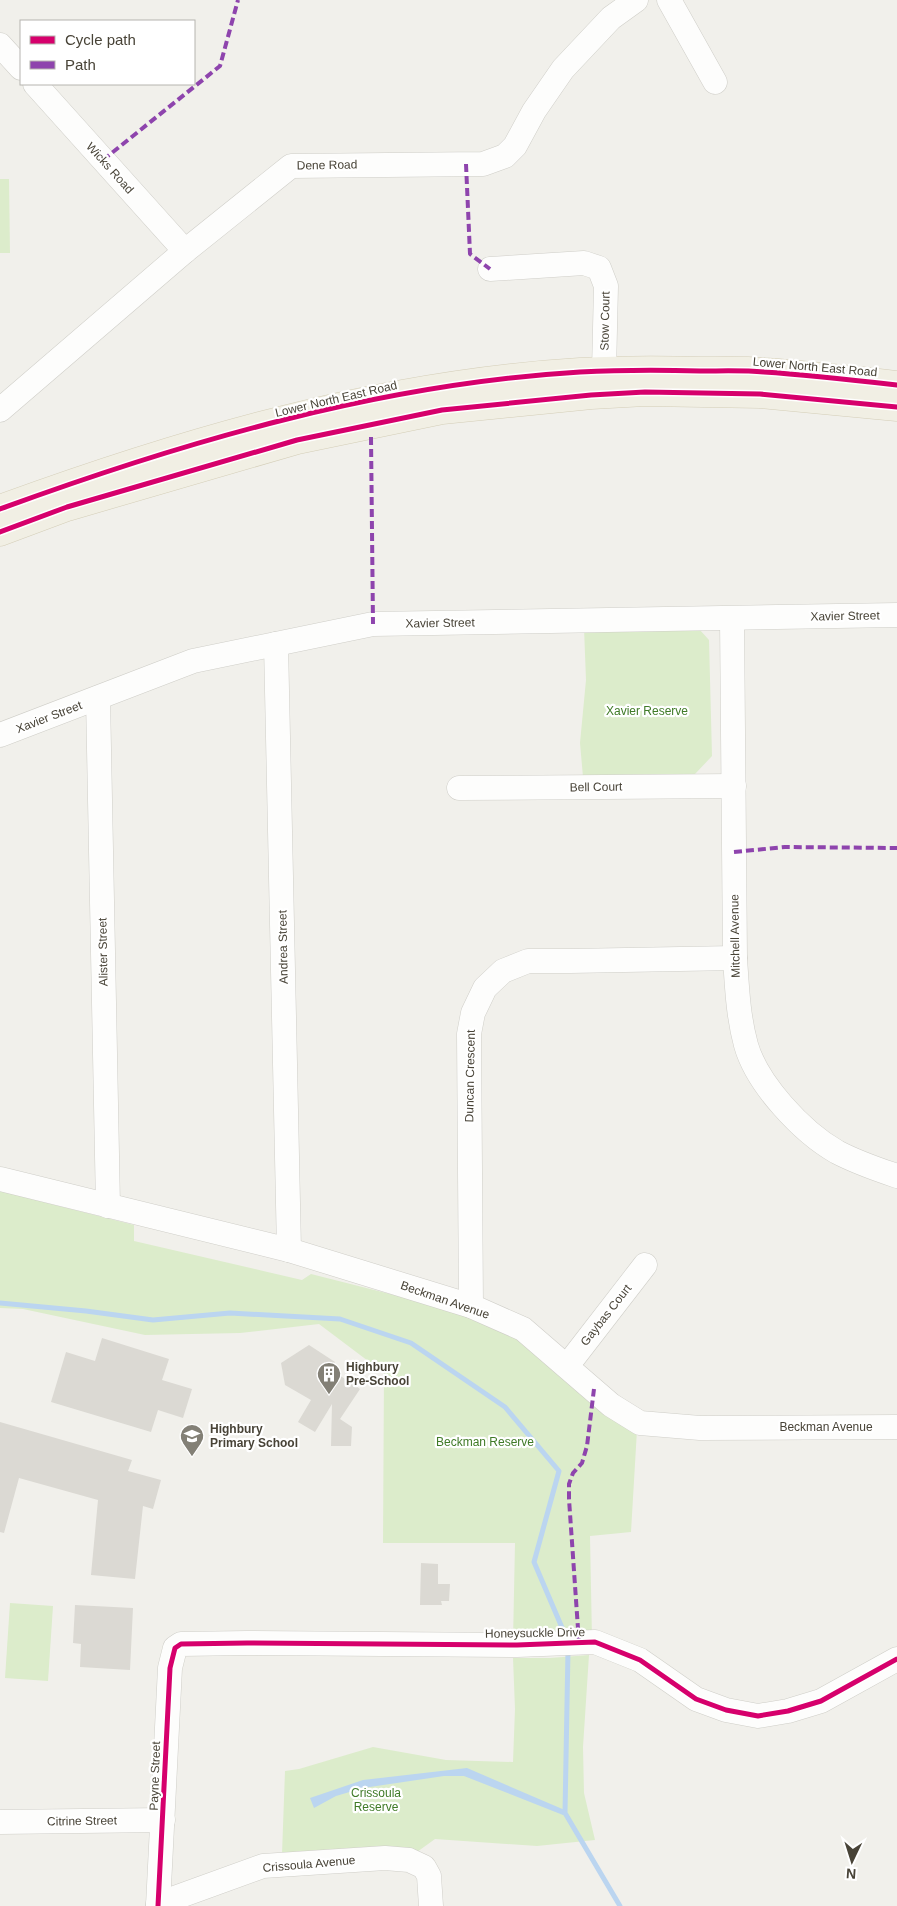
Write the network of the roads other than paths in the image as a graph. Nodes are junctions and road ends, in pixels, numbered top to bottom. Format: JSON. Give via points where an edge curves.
{"nodes":[{"id":1,"x":636,"y":0,"type":"edge"},
{"id":2,"x":669,"y":0,"type":"edge"},
{"id":3,"x":0,"y":45,"type":"edge"},
{"id":4,"x":20,"y":67,"type":"edge"},
{"id":5,"x":715,"y":82,"type":"dead end"},
{"id":6,"x":36,"y":85,"type":"edge"},
{"id":7,"x":184,"y":251,"type":"junction"},
{"id":8,"x":490,"y":269,"type":"dead end"},
{"id":9,"x":605,"y":383,"type":"junction"},
{"id":10,"x":897,"y":385,"type":"edge"},
{"id":11,"x":3,"y":399,"type":"edge"},
{"id":12,"x":897,"y":407,"type":"edge"},
{"id":13,"x":0,"y":509,"type":"edge"},
{"id":14,"x":0,"y":532,"type":"edge"},
{"id":15,"x":897,"y":615,"type":"edge"},
{"id":16,"x":732,"y":619,"type":"junction"},
{"id":17,"x":276,"y":644,"type":"junction"},
{"id":18,"x":98,"y":698,"type":"junction"},
{"id":19,"x":0,"y":735,"type":"edge"},
{"id":20,"x":734,"y":786,"type":"junction"},
{"id":21,"x":458,"y":788,"type":"dead end"},
{"id":22,"x":735,"y":958,"type":"junction"},
{"id":23,"x":897,"y":1176,"type":"edge"},
{"id":24,"x":0,"y":1179,"type":"edge"},
{"id":25,"x":108,"y":1206,"type":"junction"},
{"id":26,"x":289,"y":1250,"type":"junction"},
{"id":27,"x":646,"y":1265,"type":"dead end"},
{"id":28,"x":471,"y":1306,"type":"junction"},
{"id":29,"x":567,"y":1366,"type":"junction"},
{"id":30,"x":897,"y":1427,"type":"edge"},
{"id":31,"x":175,"y":1648,"type":"joint"},
{"id":32,"x":897,"y":1660,"type":"edge"},
{"id":33,"x":163,"y":1820,"type":"junction"},
{"id":34,"x":0,"y":1822,"type":"edge"},
{"id":35,"x":158,"y":1905,"type":"edge"},
{"id":36,"x":431,"y":1906,"type":"edge"}],
"edges":[{"from":1,"to":7,"type":"street","name":"Dene Road","via":[[612,18],[563,70],[505,156],[483,164],[291,166]]},
{"from":2,"to":5,"type":"street"},
{"from":3,"to":4,"type":"street"},
{"from":6,"to":7,"type":"street","name":"Wicks Road"},
{"from":7,"to":11,"type":"street","name":"Dene Road"},
{"from":8,"to":9,"type":"street","name":"Stow Court","via":[[584,263],[599,268],[606,286]]},
{"from":9,"to":10,"type":"main road","name":"Lower North East Road","via":[[762,371]]},
{"from":9,"to":12,"type":"main road","name":"Lower North East Road","via":[[646,392],[760,394]]},
{"from":9,"to":13,"type":"main road","name":"Lower North East Road","via":[[491,381],[405,393],[180,447]]},
{"from":9,"to":14,"type":"main road","name":"Lower North East Road","via":[[442,410],[297,440],[66,508]]},
{"from":15,"to":16,"type":"street","name":"Xavier Street"},
{"from":16,"to":17,"type":"street","name":"Xavier Street","via":[[373,624]]},
{"from":16,"to":20,"type":"street","name":"Mitchell Avenue"},
{"from":17,"to":18,"type":"street","name":"Xavier Street","via":[[193,662]]},
{"from":17,"to":26,"type":"street","name":"Andrea Street"},
{"from":18,"to":19,"type":"street","name":"Xavier Street"},
{"from":18,"to":25,"type":"street","name":"Alister Street"},
{"from":20,"to":21,"type":"street","name":"Bell Court"},
{"from":20,"to":22,"type":"street","name":"Mitchell Avenue"},
{"from":22,"to":23,"type":"street","name":"Mitchell Avenue","via":[[738,1004],[746,1046],[761,1076],[782,1106],[835,1151]]},
{"from":22,"to":28,"type":"street","name":"Duncan Crescent","via":[[528,960],[503,971],[484,988],[473,1013],[469,1034]]},
{"from":24,"to":25,"type":"street","name":"Beckman Avenue"},
{"from":25,"to":26,"type":"street","name":"Beckman Avenue"},
{"from":26,"to":28,"type":"street","name":"Beckman Avenue"},
{"from":27,"to":29,"type":"street","name":"Gaybas Court"},
{"from":28,"to":29,"type":"street","name":"Beckman Avenue","via":[[523,1329]]},
{"from":29,"to":30,"type":"street","name":"Beckman Avenue","via":[[611,1405],[640,1424],[700,1428]]},
{"from":31,"to":32,"type":"street","name":"Honeysuckle Drive","via":[[189,1643],[517,1645],[595,1642],[640,1660],[696,1699],[726,1710],[758,1716],[820,1701]]},
{"from":31,"to":33,"type":"street","name":"Payne Street","via":[[170,1668]]},
{"from":33,"to":34,"type":"street","name":"Citrine Street"},
{"from":33,"to":35,"type":"street","name":"Payne Street"},
{"from":35,"to":36,"type":"street","name":"Crissoula Avenue","via":[[263,1866],[385,1858],[409,1860],[424,1867],[429,1876]]}]}
